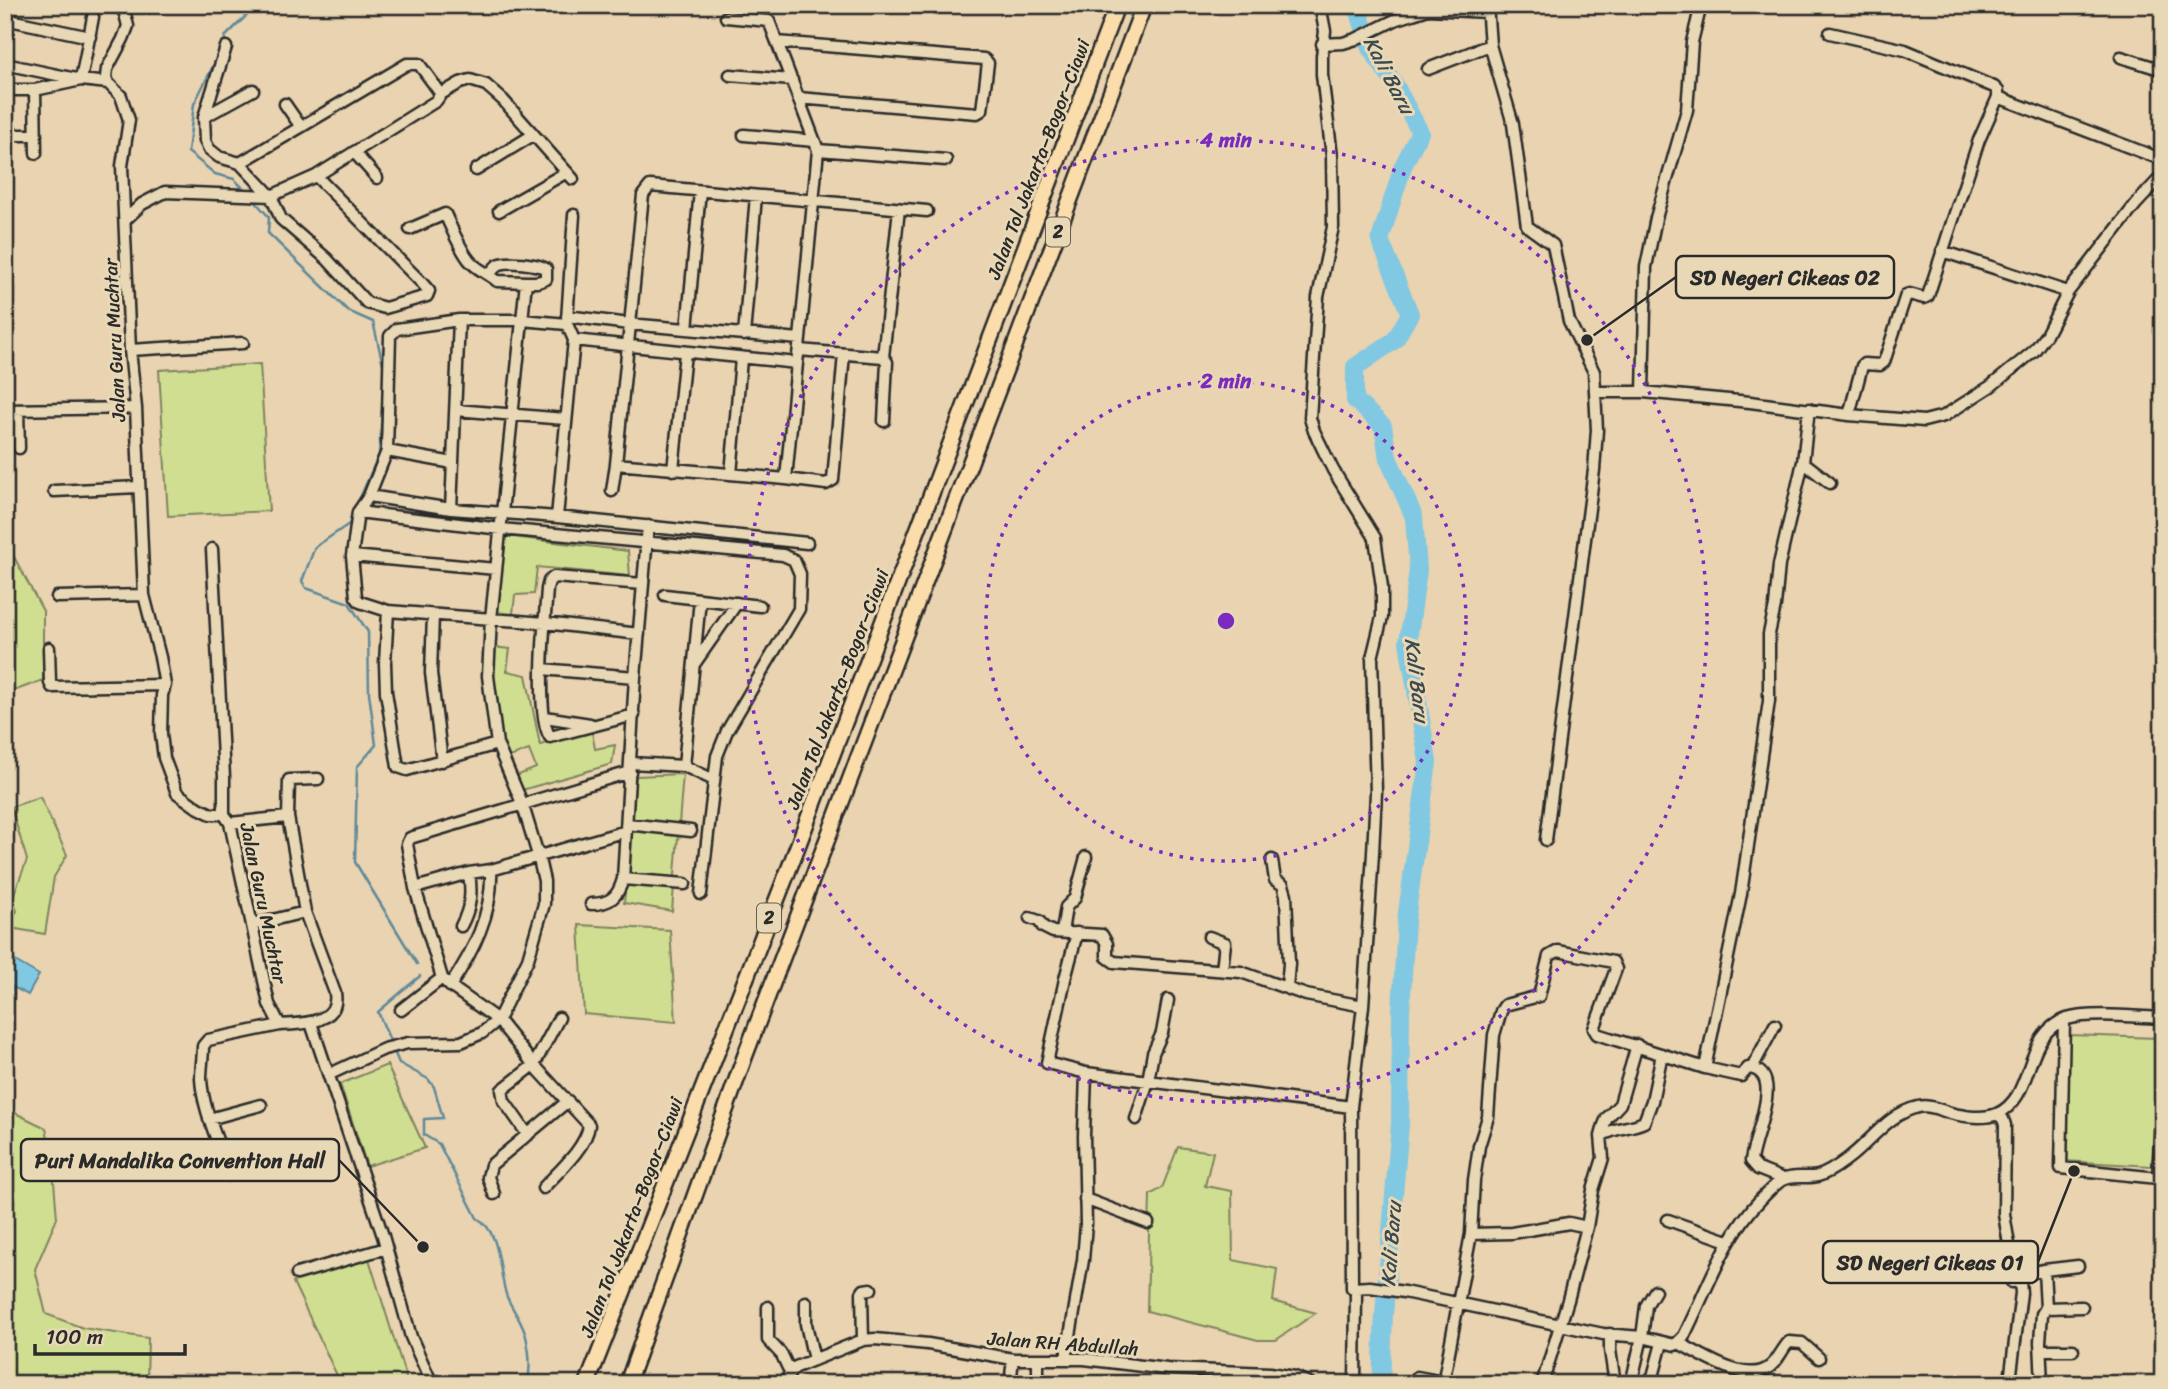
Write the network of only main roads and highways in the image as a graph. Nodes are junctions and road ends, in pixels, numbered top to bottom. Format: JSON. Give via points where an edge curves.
{"nodes":[{"id":1,"x":1117,"y":5,"type":"edge"},
{"id":2,"x":1144,"y":5,"type":"edge"},
{"id":3,"x":948,"y":451,"type":"junction"},
{"id":4,"x":973,"y":459,"type":"junction"},
{"id":5,"x":587,"y":1384,"type":"edge"},
{"id":6,"x":627,"y":1384,"type":"edge"}],
"edges":[{"from":1,"to":3,"type":"highway","name":"Jalan Tol Jakarta–Bogor–Ciawi","number":"2"},
{"from":2,"to":4,"type":"highway","number":"2"},
{"from":3,"to":4,"type":"highway"},
{"from":3,"to":5,"type":"highway","name":"Jalan Tol Jakarta–Bogor–Ciawi","number":"2"},
{"from":4,"to":6,"type":"highway","number":"2","via":[[745,1056]]}]}
